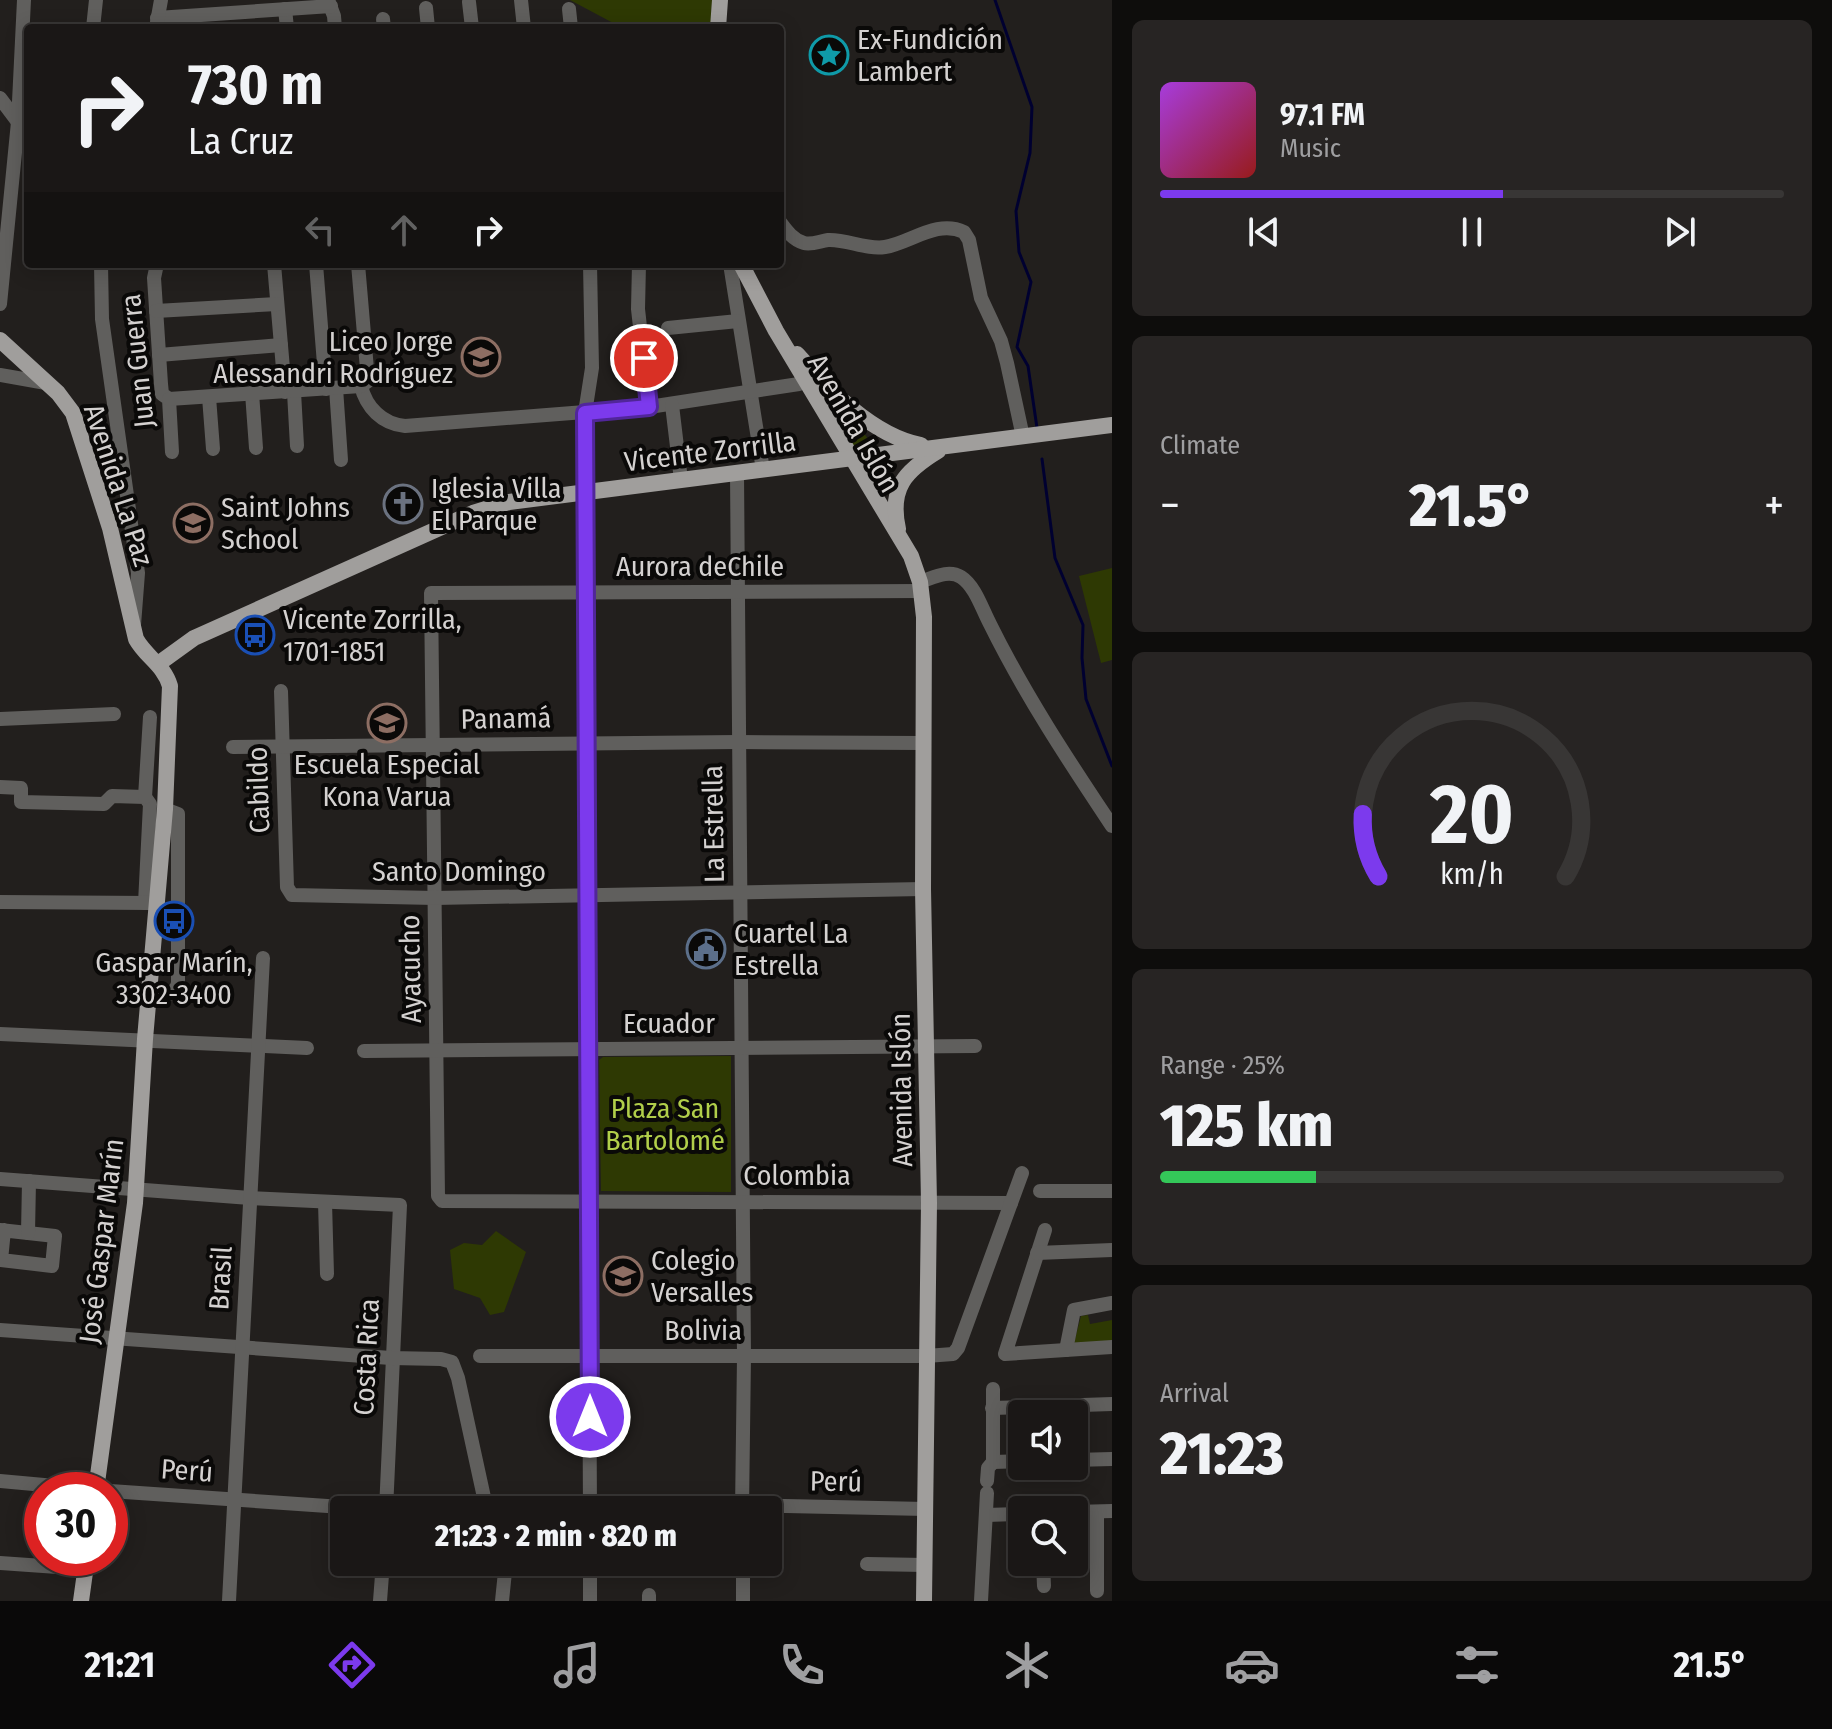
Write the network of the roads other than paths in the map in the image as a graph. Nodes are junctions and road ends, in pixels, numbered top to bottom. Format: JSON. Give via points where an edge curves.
{"nodes":[{"id":1,"x":96,"y":0,"type":"edge"},
{"id":2,"x":161,"y":0,"type":"edge"},
{"id":3,"x":521,"y":0,"type":"edge"},
{"id":4,"x":720,"y":0,"type":"edge"},
{"id":5,"x":22,"y":2,"type":"edge"},
{"id":6,"x":469,"y":2,"type":"dead end"},
{"id":7,"x":329,"y":3,"type":"edge"},
{"id":8,"x":426,"y":8,"type":"dead end"},
{"id":9,"x":285,"y":9,"type":"junction"},
{"id":10,"x":569,"y":9,"type":"dead end"},
{"id":11,"x":157,"y":23,"type":"edge"},
{"id":12,"x":93,"y":24,"type":"edge"},
{"id":13,"x":287,"y":24,"type":"edge"},
{"id":14,"x":334,"y":24,"type":"edge"},
{"id":15,"x":428,"y":24,"type":"edge"},
{"id":16,"x":472,"y":24,"type":"edge"},
{"id":17,"x":524,"y":24,"type":"edge"},
{"id":18,"x":571,"y":24,"type":"edge"},
{"id":19,"x":718,"y":24,"type":"edge"},
{"id":20,"x":0,"y":98,"type":"edge"},
{"id":21,"x":18,"y":122,"type":"junction"},
{"id":22,"x":784,"y":228,"type":"edge"},
{"id":23,"x":4,"y":230,"type":"edge"},
{"id":24,"x":101,"y":268,"type":"edge"},
{"id":25,"x":156,"y":268,"type":"edge"},
{"id":26,"x":274,"y":268,"type":"edge"},
{"id":27,"x":316,"y":268,"type":"edge"},
{"id":28,"x":358,"y":268,"type":"edge"},
{"id":29,"x":590,"y":268,"type":"edge"},
{"id":30,"x":639,"y":268,"type":"edge"},
{"id":31,"x":731,"y":268,"type":"edge"},
{"id":32,"x":743,"y":268,"type":"edge"},
{"id":33,"x":0,"y":304,"type":"edge"},
{"id":34,"x":277,"y":304,"type":"junction"},
{"id":35,"x":156,"y":311,"type":"junction"},
{"id":36,"x":738,"y":321,"type":"junction"},
{"id":37,"x":668,"y":328,"type":"dead end"},
{"id":38,"x":776,"y":331,"type":"junction"},
{"id":39,"x":0,"y":340,"type":"edge"},
{"id":40,"x":281,"y":345,"type":"junction"},
{"id":41,"x":159,"y":355,"type":"junction"},
{"id":42,"x":0,"y":375,"type":"edge"},
{"id":43,"x":801,"y":380,"type":"junction"},
{"id":44,"x":46,"y":383,"type":"junction"},
{"id":45,"x":361,"y":386,"type":"junction"},
{"id":46,"x":331,"y":388,"type":"junction"},
{"id":47,"x":289,"y":392,"type":"junction"},
{"id":48,"x":252,"y":393,"type":"junction"},
{"id":49,"x":750,"y":394,"type":"junction"},
{"id":50,"x":209,"y":397,"type":"junction"},
{"id":51,"x":169,"y":399,"type":"junction"},
{"id":52,"x":672,"y":405,"type":"junction"},
{"id":53,"x":649,"y":407,"type":"junction"},
{"id":54,"x":585,"y":413,"type":"junction"},
{"id":55,"x":1112,"y":425,"type":"edge"},
{"id":56,"x":1023,"y":437,"type":"junction"},
{"id":57,"x":297,"y":446,"type":"dead end"},
{"id":58,"x":946,"y":446,"type":"junction"},
{"id":59,"x":256,"y":448,"type":"dead end"},
{"id":60,"x":213,"y":449,"type":"dead end"},
{"id":61,"x":172,"y":452,"type":"dead end"},
{"id":62,"x":341,"y":460,"type":"dead end"},
{"id":63,"x":846,"y":460,"type":"junction"},
{"id":64,"x":763,"y":470,"type":"junction"},
{"id":65,"x":737,"y":473,"type":"junction"},
{"id":66,"x":681,"y":480,"type":"junction"},
{"id":67,"x":585,"y":493,"type":"junction"},
{"id":68,"x":899,"y":535,"type":"junction"},
{"id":69,"x":920,"y":584,"type":"junction"},
{"id":70,"x":587,"y":592,"type":"junction"},
{"id":71,"x":738,"y":592,"type":"junction"},
{"id":72,"x":431,"y":593,"type":"joint"},
{"id":73,"x":133,"y":631,"type":"junction"},
{"id":74,"x":158,"y":664,"type":"junction"},
{"id":75,"x":281,"y":691,"type":"dead end"},
{"id":76,"x":114,"y":714,"type":"dead end"},
{"id":77,"x":150,"y":717,"type":"dead end"},
{"id":78,"x":0,"y":719,"type":"edge"},
{"id":79,"x":738,"y":742,"type":"junction"},
{"id":80,"x":585,"y":743,"type":"junction"},
{"id":81,"x":923,"y":743,"type":"junction"},
{"id":82,"x":433,"y":745,"type":"junction"},
{"id":83,"x":233,"y":747,"type":"dead end"},
{"id":84,"x":282,"y":747,"type":"junction"},
{"id":85,"x":0,"y":787,"type":"edge"},
{"id":86,"x":145,"y":797,"type":"junction"},
{"id":87,"x":165,"y":809,"type":"junction"},
{"id":88,"x":1112,"y":826,"type":"edge"},
{"id":89,"x":287,"y":887,"type":"joint"},
{"id":90,"x":923,"y":889,"type":"junction"},
{"id":91,"x":739,"y":894,"type":"junction"},
{"id":92,"x":586,"y":896,"type":"junction"},
{"id":93,"x":435,"y":898,"type":"junction"},
{"id":94,"x":0,"y":902,"type":"edge"},
{"id":95,"x":150,"y":903,"type":"junction"},
{"id":96,"x":263,"y":958,"type":"dead end"},
{"id":97,"x":148,"y":998,"type":"junction"},
{"id":98,"x":0,"y":1034,"type":"edge"},
{"id":99,"x":145,"y":1039,"type":"junction"},
{"id":100,"x":975,"y":1046,"type":"dead end"},
{"id":101,"x":258,"y":1047,"type":"junction"},
{"id":102,"x":927,"y":1047,"type":"junction"},
{"id":103,"x":307,"y":1048,"type":"dead end"},
{"id":104,"x":742,"y":1048,"type":"junction"},
{"id":105,"x":589,"y":1050,"type":"junction"},
{"id":106,"x":364,"y":1051,"type":"dead end"},
{"id":107,"x":437,"y":1051,"type":"junction"},
{"id":108,"x":1022,"y":1173,"type":"dead end"},
{"id":109,"x":0,"y":1179,"type":"edge"},
{"id":110,"x":29,"y":1181,"type":"junction"},
{"id":111,"x":136,"y":1190,"type":"junction"},
{"id":112,"x":1040,"y":1191,"type":"dead end"},
{"id":113,"x":1112,"y":1191,"type":"edge"},
{"id":114,"x":250,"y":1198,"type":"junction"},
{"id":115,"x":440,"y":1199,"type":"joint"},
{"id":116,"x":591,"y":1201,"type":"junction"},
{"id":117,"x":743,"y":1201,"type":"junction"},
{"id":118,"x":325,"y":1202,"type":"junction"},
{"id":119,"x":929,"y":1203,"type":"junction"},
{"id":120,"x":1011,"y":1203,"type":"junction"},
{"id":121,"x":2,"y":1230,"type":"edge"},
{"id":122,"x":1045,"y":1230,"type":"dead end"},
{"id":123,"x":28,"y":1233,"type":"junction"},
{"id":124,"x":1112,"y":1250,"type":"edge"},
{"id":125,"x":1037,"y":1253,"type":"junction"},
{"id":126,"x":327,"y":1274,"type":"dead end"},
{"id":127,"x":1112,"y":1303,"type":"edge"},
{"id":128,"x":0,"y":1330,"type":"edge"},
{"id":129,"x":116,"y":1338,"type":"junction"},
{"id":130,"x":1112,"y":1347,"type":"edge"},
{"id":131,"x":242,"y":1348,"type":"junction"},
{"id":132,"x":1066,"y":1350,"type":"junction"},
{"id":133,"x":480,"y":1356,"type":"dead end"},
{"id":134,"x":744,"y":1356,"type":"junction"},
{"id":135,"x":926,"y":1356,"type":"junction"},
{"id":136,"x":590,"y":1357,"type":"junction"},
{"id":137,"x":391,"y":1358,"type":"junction"},
{"id":138,"x":993,"y":1389,"type":"dead end"},
{"id":139,"x":1112,"y":1404,"type":"edge"},
{"id":140,"x":992,"y":1408,"type":"junction"},
{"id":141,"x":1112,"y":1459,"type":"edge"},
{"id":142,"x":1088,"y":1460,"type":"edge"},
{"id":143,"x":1008,"y":1461,"type":"edge"},
{"id":144,"x":993,"y":1462,"type":"junction"},
{"id":145,"x":99,"y":1472,"type":"edge"},
{"id":146,"x":0,"y":1481,"type":"edge"},
{"id":147,"x":24,"y":1483,"type":"edge"},
{"id":148,"x":128,"y":1492,"type":"edge"},
{"id":149,"x":386,"y":1496,"type":"edge"},
{"id":150,"x":484,"y":1496,"type":"edge"},
{"id":151,"x":590,"y":1496,"type":"edge"},
{"id":152,"x":742,"y":1496,"type":"edge"},
{"id":153,"x":234,"y":1499,"type":"junction"},
{"id":154,"x":330,"y":1506,"type":"edge"},
{"id":155,"x":782,"y":1508,"type":"edge"},
{"id":156,"x":926,"y":1509,"type":"junction"},
{"id":157,"x":1104,"y":1512,"type":"edge"},
{"id":158,"x":1008,"y":1514,"type":"edge"},
{"id":159,"x":986,"y":1515,"type":"junction"},
{"id":160,"x":0,"y":1563,"type":"edge"},
{"id":161,"x":24,"y":1563,"type":"edge"},
{"id":162,"x":867,"y":1564,"type":"dead end"},
{"id":163,"x":1104,"y":1564,"type":"edge"},
{"id":164,"x":925,"y":1565,"type":"junction"},
{"id":165,"x":84,"y":1576,"type":"edge"},
{"id":166,"x":382,"y":1576,"type":"edge"},
{"id":167,"x":505,"y":1576,"type":"edge"},
{"id":168,"x":590,"y":1576,"type":"edge"},
{"id":169,"x":743,"y":1576,"type":"edge"},
{"id":170,"x":1044,"y":1576,"type":"edge"},
{"id":171,"x":1044,"y":1586,"type":"dead end"},
{"id":172,"x":1097,"y":1591,"type":"dead end"},
{"id":173,"x":81,"y":1601,"type":"edge"},
{"id":174,"x":229,"y":1601,"type":"edge"},
{"id":175,"x":380,"y":1601,"type":"edge"},
{"id":176,"x":502,"y":1601,"type":"edge"},
{"id":177,"x":590,"y":1601,"type":"edge"},
{"id":178,"x":743,"y":1601,"type":"edge"},
{"id":179,"x":924,"y":1601,"type":"edge"},
{"id":180,"x":981,"y":1601,"type":"edge"}],
"edges":[{"from":1,"to":12,"type":"street"},
{"from":2,"to":11,"type":"street"},
{"from":3,"to":17,"type":"street"},
{"from":4,"to":19,"type":"main road"},
{"from":5,"to":21,"type":"street"},
{"from":6,"to":16,"type":"street"},
{"from":7,"to":9,"type":"street"},
{"from":7,"to":14,"type":"street"},
{"from":8,"to":15,"type":"street"},
{"from":9,"to":11,"type":"street"},
{"from":9,"to":13,"type":"street"},
{"from":10,"to":18,"type":"street"},
{"from":20,"to":21,"type":"street"},
{"from":21,"to":23,"type":"street"},
{"from":22,"to":56,"type":"street","via":[[805,244],[836,241],[878,247],[932,231],[964,232],[981,298],[1001,341]]},
{"from":23,"to":33,"type":"street"},
{"from":24,"to":73,"type":"street","via":[[102,319],[138,573]]},
{"from":25,"to":35,"type":"street","name":"Juan Guerra"},
{"from":26,"to":34,"type":"street"},
{"from":27,"to":46,"type":"street"},
{"from":28,"to":45,"type":"street","via":[[368,381]]},
{"from":29,"to":54,"type":"street","via":[[592,368]]},
{"from":30,"to":53,"type":"street"},
{"from":31,"to":36,"type":"street"},
{"from":32,"to":38,"type":"main road","name":"Avenida Islón"},
{"from":34,"to":35,"type":"street"},
{"from":34,"to":40,"type":"street"},
{"from":35,"to":41,"type":"street","name":"Juan Guerra"},
{"from":36,"to":37,"type":"street"},
{"from":36,"to":49,"type":"street"},
{"from":38,"to":43,"type":"main road","name":"Avenida Islón"},
{"from":38,"to":58,"type":"main road","via":[[871,425],[908,443]]},
{"from":39,"to":44,"type":"main road","name":"Avenida La Paz"},
{"from":40,"to":41,"type":"street"},
{"from":40,"to":47,"type":"street"},
{"from":41,"to":51,"type":"street","name":"Juan Guerra","via":[[162,394]]},
{"from":42,"to":44,"type":"street"},
{"from":43,"to":49,"type":"street"},
{"from":43,"to":63,"type":"main road","name":"Avenida Islón"},
{"from":44,"to":73,"type":"main road","name":"Avenida La Paz","via":[[64,399],[76,421],[120,565]]},
{"from":45,"to":46,"type":"street"},
{"from":45,"to":54,"type":"street","via":[[375,413],[394,425]]},
{"from":46,"to":47,"type":"street"},
{"from":46,"to":62,"type":"street"},
{"from":47,"to":48,"type":"street"},
{"from":47,"to":57,"type":"street"},
{"from":48,"to":50,"type":"street"},
{"from":48,"to":59,"type":"street"},
{"from":49,"to":52,"type":"street"},
{"from":49,"to":64,"type":"street"},
{"from":50,"to":51,"type":"street"},
{"from":50,"to":60,"type":"street"},
{"from":51,"to":61,"type":"street","name":"Juan Guerra"},
{"from":52,"to":53,"type":"street"},
{"from":52,"to":66,"type":"street"},
{"from":53,"to":54,"type":"street"},
{"from":54,"to":67,"type":"street"},
{"from":55,"to":56,"type":"main road","name":"Vicente Zorrilla"},
{"from":56,"to":58,"type":"main road","name":"Vicente Zorrilla"},
{"from":58,"to":63,"type":"main road","name":"Vicente Zorrilla"},
{"from":58,"to":68,"type":"main road","via":[[915,466],[900,485],[895,505]]},
{"from":63,"to":64,"type":"main road","name":"Vicente Zorrilla"},
{"from":63,"to":68,"type":"main road","name":"Avenida Islón"},
{"from":63,"to":69,"type":"main road","name":"Avenida Islón"},
{"from":64,"to":65,"type":"main road","name":"Vicente Zorrilla"},
{"from":65,"to":66,"type":"main road","name":"Vicente Zorrilla"},
{"from":65,"to":71,"type":"street","name":"La Estrella"},
{"from":66,"to":67,"type":"main road","name":"Vicente Zorrilla"},
{"from":67,"to":70,"type":"street"},
{"from":67,"to":74,"type":"main road","name":"Vicente Zorrilla","via":[[525,499],[473,513],[194,638]]},
{"from":68,"to":69,"type":"main road","name":"Avenida Islón"},
{"from":69,"to":71,"type":"street","name":"Aurora deChile"},
{"from":69,"to":81,"type":"main road","name":"Avenida Islón"},
{"from":69,"to":88,"type":"street","name":"Aurora deChile","via":[[947,573],[971,588],[1052,736]]},
{"from":70,"to":71,"type":"street","name":"Aurora deChile"},
{"from":70,"to":72,"type":"street","name":"Aurora deChile"},
{"from":70,"to":80,"type":"street"},
{"from":71,"to":79,"type":"street","name":"La Estrella"},
{"from":72,"to":82,"type":"street","name":"Ayacucho"},
{"from":73,"to":74,"type":"main road","name":"Avenida La Paz"},
{"from":74,"to":87,"type":"main road","name":"José Gaspar Marín","via":[[170,686]]},
{"from":75,"to":84,"type":"street","name":"Cabildo"},
{"from":76,"to":78,"type":"street"},
{"from":77,"to":86,"type":"street"},
{"from":79,"to":80,"type":"street","name":"Panamá"},
{"from":79,"to":81,"type":"street","name":"Panamá"},
{"from":79,"to":91,"type":"street","name":"La Estrella"},
{"from":80,"to":82,"type":"street","name":"Panamá"},
{"from":80,"to":92,"type":"street"},
{"from":81,"to":90,"type":"main road","name":"Avenida Islón"},
{"from":82,"to":84,"type":"street","name":"Panamá"},
{"from":82,"to":93,"type":"street","name":"Ayacucho"},
{"from":83,"to":84,"type":"street","name":"Panamá"},
{"from":84,"to":89,"type":"street","name":"Cabildo"},
{"from":85,"to":86,"type":"street","via":[[21,788],[21,802],[104,804],[112,796]]},
{"from":86,"to":95,"type":"street","via":[[150,804]]},
{"from":87,"to":95,"type":"main road","name":"José Gaspar Marín"},
{"from":87,"to":97,"type":"street","name":"José Gaspar Marín","via":[[178,814],[178,983],[170,994]]},
{"from":89,"to":93,"type":"street","name":"Santo Domingo","via":[[292,895]]},
{"from":90,"to":91,"type":"street","name":"Santo Domingo"},
{"from":90,"to":102,"type":"main road","name":"Avenida Islón"},
{"from":91,"to":92,"type":"street","name":"Santo Domingo"},
{"from":91,"to":104,"type":"street","name":"La Estrella"},
{"from":92,"to":93,"type":"street","name":"Santo Domingo"},
{"from":92,"to":105,"type":"street"},
{"from":93,"to":107,"type":"street","name":"Ayacucho"},
{"from":94,"to":95,"type":"street"},
{"from":95,"to":97,"type":"main road","name":"José Gaspar Marín"},
{"from":96,"to":101,"type":"street","name":"Brasil"},
{"from":97,"to":99,"type":"main road","name":"José Gaspar Marín"},
{"from":98,"to":99,"type":"street"},
{"from":99,"to":101,"type":"street"},
{"from":99,"to":111,"type":"main road","name":"José Gaspar Marín"},
{"from":100,"to":102,"type":"street","name":"Ecuador"},
{"from":101,"to":103,"type":"street"},
{"from":101,"to":114,"type":"street","name":"Brasil"},
{"from":102,"to":104,"type":"street","name":"Ecuador"},
{"from":102,"to":119,"type":"main road","name":"Avenida Islón"},
{"from":104,"to":105,"type":"street","name":"Ecuador"},
{"from":104,"to":117,"type":"street","name":"La Estrella"},
{"from":105,"to":107,"type":"street","name":"Ecuador"},
{"from":105,"to":116,"type":"street"},
{"from":106,"to":107,"type":"street","name":"Ecuador"},
{"from":107,"to":115,"type":"street","name":"Ayacucho"},
{"from":108,"to":120,"type":"street"},
{"from":109,"to":110,"type":"street"},
{"from":110,"to":111,"type":"street"},
{"from":110,"to":123,"type":"street"},
{"from":111,"to":114,"type":"street"},
{"from":111,"to":129,"type":"main road","name":"José Gaspar Marín"},
{"from":112,"to":113,"type":"street"},
{"from":114,"to":118,"type":"street"},
{"from":114,"to":131,"type":"street","name":"Brasil"},
{"from":115,"to":116,"type":"street","name":"Colombia"},
{"from":116,"to":117,"type":"street","name":"Colombia"},
{"from":116,"to":136,"type":"street"},
{"from":117,"to":119,"type":"street","name":"Colombia"},
{"from":117,"to":134,"type":"street","name":"La Estrella"},
{"from":118,"to":126,"type":"street"},
{"from":118,"to":137,"type":"street","name":"Costa Rica","via":[[400,1205]]},
{"from":119,"to":120,"type":"street","name":"Colombia"},
{"from":119,"to":135,"type":"main road","name":"Avenida Islón"},
{"from":120,"to":135,"type":"street","via":[[958,1348],[953,1354]]},
{"from":121,"to":123,"type":"street"},
{"from":121,"to":123,"type":"street","via":[[1,1260],[52,1266],[55,1236]]},
{"from":122,"to":125,"type":"street"},
{"from":124,"to":125,"type":"street"},
{"from":125,"to":132,"type":"street","via":[[1005,1354]]},
{"from":127,"to":132,"type":"street","via":[[1074,1310]]},
{"from":128,"to":129,"type":"street"},
{"from":129,"to":131,"type":"street"},
{"from":129,"to":145,"type":"main road","name":"José Gaspar Marín"},
{"from":130,"to":132,"type":"street"},
{"from":131,"to":137,"type":"street"},
{"from":131,"to":153,"type":"street","name":"Brasil"},
{"from":133,"to":136,"type":"street","name":"Bolivia"},
{"from":134,"to":135,"type":"street","name":"Bolivia"},
{"from":134,"to":136,"type":"street","name":"Bolivia"},
{"from":134,"to":152,"type":"street","name":"La Estrella"},
{"from":135,"to":156,"type":"main road","name":"Avenida Islón"},
{"from":136,"to":151,"type":"street"},
{"from":137,"to":149,"type":"street","name":"Costa Rica"},
{"from":137,"to":150,"type":"street","via":[[452,1362]]},
{"from":138,"to":140,"type":"street"},
{"from":139,"to":140,"type":"street"},
{"from":140,"to":144,"type":"street"},
{"from":141,"to":142,"type":"street"},
{"from":143,"to":144,"type":"street"},
{"from":144,"to":159,"type":"street","via":[[988,1468]]},
{"from":146,"to":147,"type":"street"},
{"from":148,"to":153,"type":"street","name":"Perú"},
{"from":153,"to":154,"type":"street","name":"Perú"},
{"from":153,"to":174,"type":"street","name":"Brasil"},
{"from":155,"to":156,"type":"street","name":"Perú"},
{"from":156,"to":164,"type":"main road","name":"Avenida Islón"},
{"from":157,"to":163,"type":"street"},
{"from":158,"to":159,"type":"street"},
{"from":159,"to":180,"type":"street"},
{"from":160,"to":161,"type":"street"},
{"from":162,"to":164,"type":"street"},
{"from":163,"to":172,"type":"street"},
{"from":164,"to":179,"type":"main road","name":"Avenida Islón"},
{"from":165,"to":173,"type":"main road"},
{"from":166,"to":175,"type":"street"},
{"from":167,"to":176,"type":"street"},
{"from":168,"to":177,"type":"street"},
{"from":169,"to":178,"type":"street"},
{"from":170,"to":171,"type":"street"}]}
